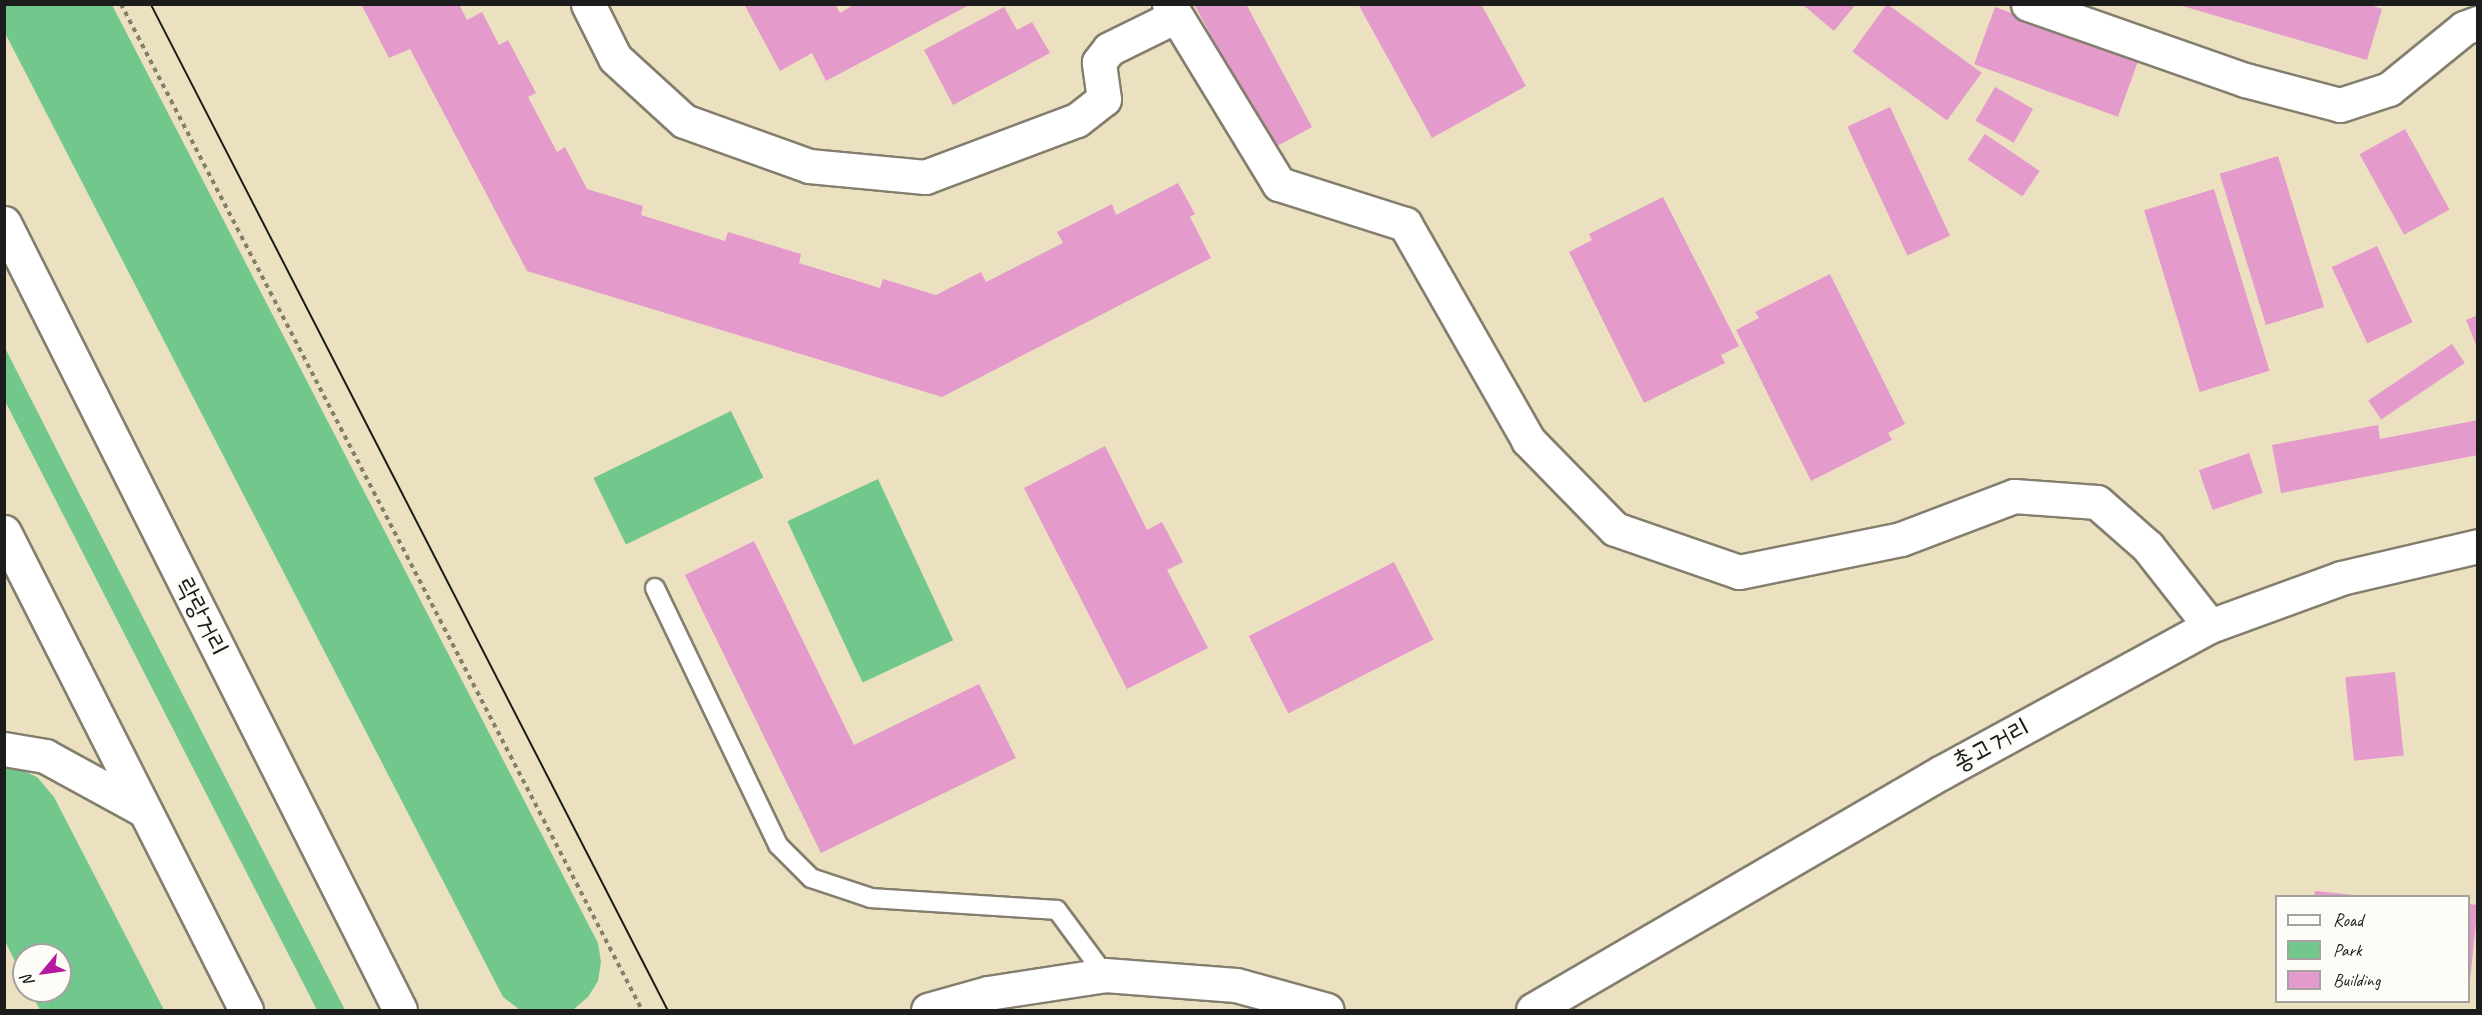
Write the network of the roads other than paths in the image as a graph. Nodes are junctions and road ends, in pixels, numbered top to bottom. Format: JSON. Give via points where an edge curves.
{"nodes":[{"id":1,"x":588,"y":4,"type":"edge"},
{"id":2,"x":2028,"y":4,"type":"edge"},
{"id":3,"x":1172,"y":11,"type":"edge"},
{"id":4,"x":2478,"y":22,"type":"edge"},
{"id":5,"x":4,"y":224,"type":"edge"},
{"id":6,"x":4,"y":532,"type":"edge"},
{"id":7,"x":2478,"y":546,"type":"edge"},
{"id":8,"x":655,"y":588,"type":"dead end"},
{"id":9,"x":2210,"y":626,"type":"junction"},
{"id":10,"x":4,"y":749,"type":"edge"},
{"id":11,"x":142,"y":809,"type":"junction"},
{"id":12,"x":1105,"y":975,"type":"junction"},
{"id":13,"x":246,"y":1011,"type":"edge"},
{"id":14,"x":400,"y":1011,"type":"edge"},
{"id":15,"x":928,"y":1011,"type":"edge"},
{"id":16,"x":1327,"y":1011,"type":"edge"},
{"id":17,"x":1533,"y":1011,"type":"edge"}],
"edges":[{"from":1,"to":3,"type":"street","via":[[615,58],[684,121],[808,165],[925,177],[1077,120],[1104,99],[1099,62],[1109,49]]},
{"from":2,"to":4,"type":"street","via":[[2245,80],[2340,105],[2389,90],[2464,28]]},
{"from":3,"to":9,"type":"street","via":[[1279,184],[1404,224],[1528,440],[1615,529],[1739,572],[1901,539],[2014,496],[2097,502],[2148,547]]},
{"from":5,"to":14,"type":"street","name":"락랑거리"},
{"from":6,"to":11,"type":"street"},
{"from":7,"to":9,"type":"street","name":"총고거리","via":[[2341,578]]},
{"from":8,"to":12,"type":"lane","via":[[778,845],[811,878],[871,898],[1057,910]]},
{"from":9,"to":17,"type":"street","name":"총고거리","via":[[1942,771]]},
{"from":10,"to":11,"type":"street","via":[[45,756]]},
{"from":11,"to":13,"type":"street"},
{"from":12,"to":15,"type":"street","via":[[988,993]]},
{"from":12,"to":16,"type":"street","via":[[1236,985]]}]}
